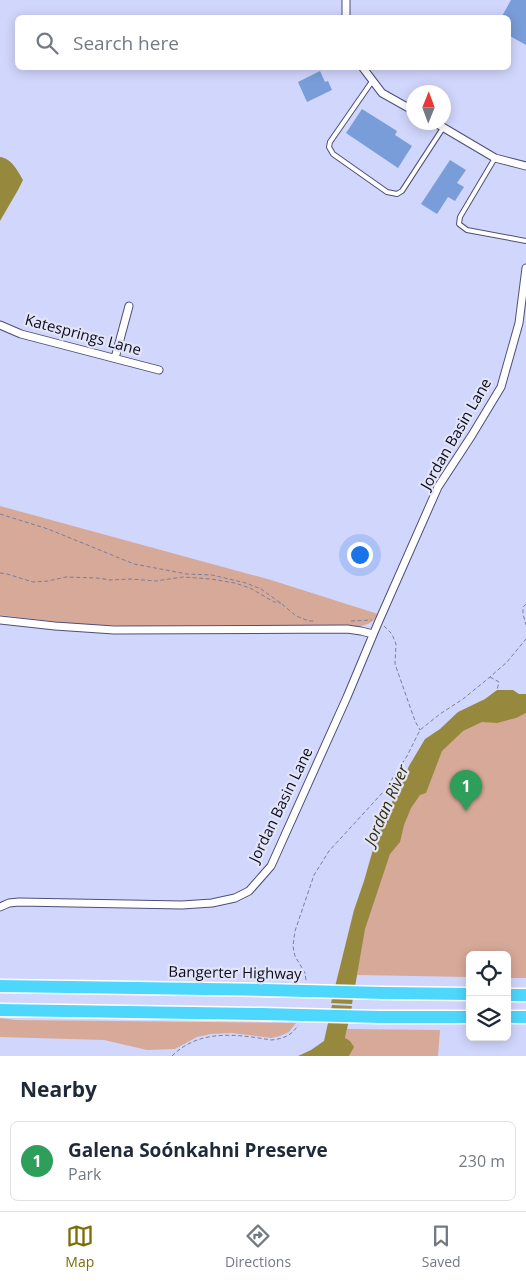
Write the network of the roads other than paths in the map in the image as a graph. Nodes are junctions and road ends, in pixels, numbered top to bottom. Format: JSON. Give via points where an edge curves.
{"nodes":[{"id":1,"x":346,"y":0,"type":"edge"},
{"id":2,"x":346,"y":15,"type":"edge"},
{"id":3,"x":365,"y":70,"type":"edge"},
{"id":4,"x":373,"y":80,"type":"junction"},
{"id":5,"x":406,"y":106,"type":"edge"},
{"id":6,"x":442,"y":130,"type":"edge"},
{"id":7,"x":446,"y":130,"type":"edge"},
{"id":8,"x":495,"y":158,"type":"junction"},
{"id":9,"x":526,"y":166,"type":"edge"},
{"id":10,"x":526,"y":241,"type":"edge"},
{"id":11,"x":526,"y":268,"type":"edge"},
{"id":12,"x":129,"y":306,"type":"dead end"},
{"id":13,"x":2,"y":325,"type":"edge"},
{"id":14,"x":0,"y":334,"type":"edge"},
{"id":15,"x":115,"y":358,"type":"junction"},
{"id":16,"x":159,"y":370,"type":"dead end"},
{"id":17,"x":0,"y":620,"type":"edge"},
{"id":18,"x":373,"y":634,"type":"junction"},
{"id":19,"x":0,"y":907,"type":"edge"},
{"id":20,"x":0,"y":976,"type":"edge"},
{"id":21,"x":0,"y":986,"type":"edge"},
{"id":22,"x":18,"y":986,"type":"junction"},
{"id":23,"x":466,"y":994,"type":"edge"},
{"id":24,"x":511,"y":995,"type":"edge"},
{"id":25,"x":526,"y":995,"type":"edge"},
{"id":26,"x":0,"y":1010,"type":"edge"},
{"id":27,"x":466,"y":1017,"type":"edge"},
{"id":28,"x":511,"y":1017,"type":"edge"},
{"id":29,"x":526,"y":1017,"type":"edge"}],
"edges":[{"from":1,"to":2,"type":"street"},
{"from":3,"to":4,"type":"street"},
{"from":4,"to":5,"type":"street","via":[[382,92]]},
{"from":4,"to":6,"type":"lane","via":[[330,142],[333,154],[387,192],[397,194]]},
{"from":7,"to":8,"type":"street"},
{"from":8,"to":9,"type":"street"},
{"from":8,"to":10,"type":"lane","via":[[459,224],[467,230]]},
{"from":11,"to":18,"type":"street","name":"Jordan Basin Lane","via":[[519,323],[501,387],[438,487]]},
{"from":12,"to":15,"type":"street"},
{"from":13,"to":14,"type":"street"},
{"from":13,"to":15,"type":"street","name":"Katesprings Lane","via":[[21,334]]},
{"from":15,"to":16,"type":"street","name":"Katesprings Lane"},
{"from":17,"to":18,"type":"street","via":[[114,630],[347,629]]},
{"from":18,"to":19,"type":"street","name":"Jordan Basin Lane","via":[[271,866],[249,891],[212,903],[182,905],[19,902]]},
{"from":20,"to":22,"type":"highway"},
{"from":21,"to":22,"type":"highway","name":"Bangerter Highway"},
{"from":22,"to":23,"type":"highway","name":"Bangerter Highway","bridge":true},
{"from":24,"to":25,"type":"highway"},
{"from":26,"to":27,"type":"highway","bridge":true},
{"from":28,"to":29,"type":"highway"}]}
